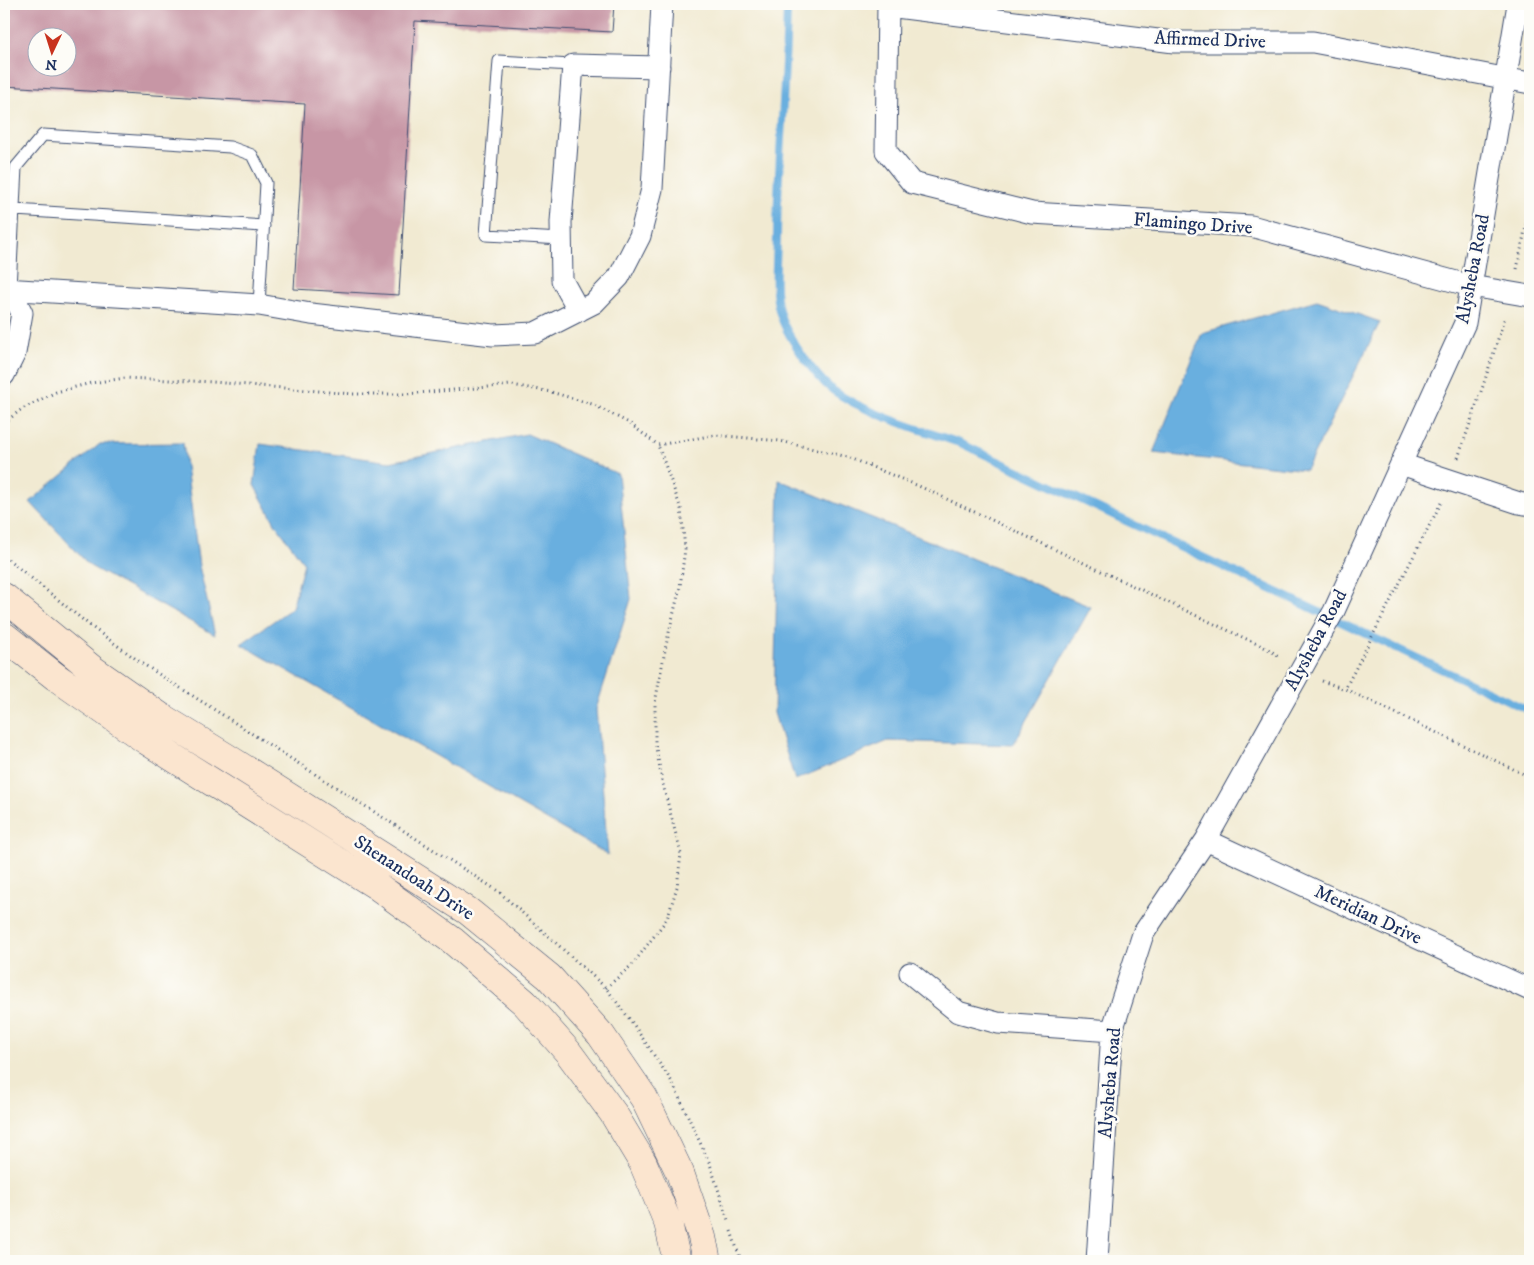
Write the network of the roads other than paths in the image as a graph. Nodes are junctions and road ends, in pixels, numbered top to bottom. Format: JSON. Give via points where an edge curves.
{"nodes":[{"id":1,"x":662,"y":4,"type":"edge"},
{"id":2,"x":1518,"y":4,"type":"edge"},
{"id":3,"x":888,"y":5,"type":"edge"},
{"id":4,"x":574,"y":65,"type":"junction"},
{"id":5,"x":659,"y":67,"type":"junction"},
{"id":6,"x":1506,"y":77,"type":"junction"},
{"id":7,"x":1530,"y":83,"type":"edge"},
{"id":8,"x":912,"y":183,"type":"joint"},
{"id":9,"x":15,"y":210,"type":"junction"},
{"id":10,"x":264,"y":226,"type":"junction"},
{"id":11,"x":562,"y":239,"type":"junction"},
{"id":12,"x":1471,"y":286,"type":"junction"},
{"id":13,"x":6,"y":294,"type":"edge"},
{"id":14,"x":1521,"y":295,"type":"edge"},
{"id":15,"x":259,"y":304,"type":"junction"},
{"id":16,"x":579,"y":311,"type":"junction"},
{"id":17,"x":5,"y":368,"type":"edge"},
{"id":18,"x":1402,"y":464,"type":"junction"},
{"id":19,"x":1530,"y":504,"type":"edge"},
{"id":20,"x":4,"y":597,"type":"edge"},
{"id":21,"x":4,"y":636,"type":"edge"},
{"id":22,"x":1206,"y":840,"type":"junction"},
{"id":23,"x":910,"y":973,"type":"dead end"},
{"id":24,"x":1530,"y":990,"type":"edge"},
{"id":25,"x":1112,"y":1031,"type":"junction"},
{"id":26,"x":677,"y":1261,"type":"edge"},
{"id":27,"x":707,"y":1261,"type":"edge"},
{"id":28,"x":1097,"y":1261,"type":"edge"}],
"edges":[{"from":1,"to":5,"type":"street"},
{"from":2,"to":6,"type":"street","name":"Alysheba Road"},
{"from":3,"to":6,"type":"street","name":"Affirmed Drive","via":[[1174,42],[1313,42]]},
{"from":3,"to":8,"type":"street","name":"Affirmed Drive","via":[[886,151]]},
{"from":4,"to":5,"type":"street"},
{"from":4,"to":11,"type":"street"},
{"from":4,"to":11,"type":"lane","via":[[499,61],[486,234]]},
{"from":5,"to":16,"type":"street","via":[[652,189],[640,236],[618,277],[594,303]]},
{"from":6,"to":7,"type":"street","name":"Affirmed Drive"},
{"from":6,"to":12,"type":"street","name":"Alysheba Road"},
{"from":8,"to":12,"type":"street","name":"Flamingo Drive","via":[[1032,213],[1251,226]]},
{"from":9,"to":10,"type":"lane"},
{"from":9,"to":10,"type":"lane","via":[[16,167],[43,135],[230,147],[252,155],[266,183]]},
{"from":9,"to":13,"type":"lane"},
{"from":10,"to":15,"type":"lane"},
{"from":11,"to":16,"type":"street","via":[[562,280]]},
{"from":12,"to":14,"type":"street","name":"Flamingo Drive"},
{"from":12,"to":18,"type":"street","name":"Alysheba Road","via":[[1465,323]]},
{"from":13,"to":15,"type":"street"},
{"from":13,"to":17,"type":"street","via":[[22,313],[16,353]]},
{"from":15,"to":16,"type":"street","via":[[311,314],[493,335],[535,333]]},
{"from":18,"to":19,"type":"street"},
{"from":18,"to":22,"type":"street","name":"Alysheba Road","via":[[1334,611]]},
{"from":20,"to":27,"type":"street","name":"Shenandoah Drive","via":[[92,669],[161,717],[468,911],[549,977],[601,1035],[644,1098],[680,1173]]},
{"from":21,"to":26,"type":"street","name":"Shenandoah Drive","via":[[147,741],[377,886],[453,940],[525,1002],[568,1052],[613,1113],[644,1163],[668,1223]]},
{"from":22,"to":24,"type":"street","name":"Meridian Drive"},
{"from":22,"to":25,"type":"street","name":"Alysheba Road","via":[[1143,934]]},
{"from":23,"to":25,"type":"street","via":[[958,1012],[998,1022]]},
{"from":25,"to":28,"type":"street","name":"Alysheba Road"}]}
